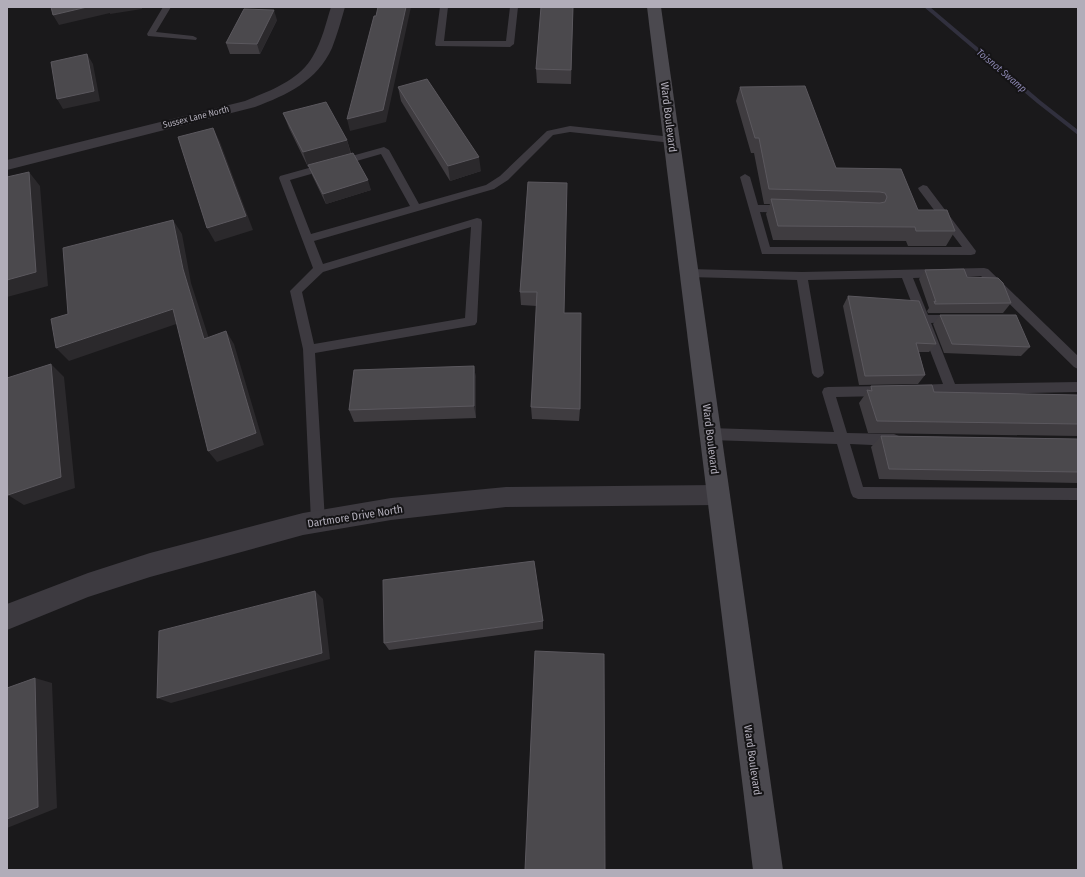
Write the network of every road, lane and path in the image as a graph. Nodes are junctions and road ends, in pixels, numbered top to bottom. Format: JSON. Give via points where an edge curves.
{"nodes":[{"id":1,"x":167,"y":7,"type":"edge"},
{"id":2,"x":338,"y":7,"type":"edge"},
{"id":3,"x":444,"y":7,"type":"edge"},
{"id":4,"x":514,"y":7,"type":"edge"},
{"id":5,"x":654,"y":7,"type":"edge"},
{"id":6,"x":193,"y":38,"type":"dead end"},
{"id":7,"x":672,"y":140,"type":"junction"},
{"id":8,"x":7,"y":165,"type":"edge"},
{"id":9,"x":745,"y":177,"type":"dead end"},
{"id":10,"x":923,"y":188,"type":"dead end"},
{"id":11,"x":416,"y":208,"type":"junction"},
{"id":12,"x":754,"y":208,"type":"junction"},
{"id":13,"x":794,"y":209,"type":"edge"},
{"id":14,"x":308,"y":239,"type":"junction"},
{"id":15,"x":971,"y":251,"type":"junction"},
{"id":16,"x":319,"y":269,"type":"junction"},
{"id":17,"x":984,"y":272,"type":"junction"},
{"id":18,"x":689,"y":273,"type":"junction"},
{"id":19,"x":906,"y":274,"type":"junction"},
{"id":20,"x":802,"y":276,"type":"junction"},
{"id":21,"x":1016,"y":318,"type":"edge"},
{"id":22,"x":1032,"y":318,"type":"junction"},
{"id":23,"x":923,"y":319,"type":"junction"},
{"id":24,"x":970,"y":319,"type":"edge"},
{"id":25,"x":310,"y":349,"type":"junction"},
{"id":26,"x":1078,"y":364,"type":"edge"},
{"id":27,"x":818,"y":373,"type":"dead end"},
{"id":28,"x":1078,"y":387,"type":"edge"},
{"id":29,"x":950,"y":390,"type":"junction"},
{"id":30,"x":710,"y":434,"type":"junction"},
{"id":31,"x":842,"y":439,"type":"junction"},
{"id":32,"x":905,"y":440,"type":"edge"},
{"id":33,"x":1078,"y":494,"type":"edge"},
{"id":34,"x":718,"y":495,"type":"junction"},
{"id":35,"x":318,"y":521,"type":"junction"},
{"id":36,"x":7,"y":617,"type":"edge"},
{"id":37,"x":768,"y":870,"type":"edge"}],
"edges":[{"from":1,"to":6,"type":"lane","via":[[151,34]]},
{"from":2,"to":8,"type":"street","name":"Sussex Lane North","via":[[318,61],[299,81],[270,96],[250,104]]},
{"from":3,"to":4,"type":"lane","via":[[439,44],[510,44]]},
{"from":5,"to":7,"type":"main road","name":"Ward Boulevard"},
{"from":7,"to":11,"type":"lane","via":[[570,129],[550,133],[504,178],[490,187]]},
{"from":7,"to":18,"type":"main road","name":"Ward Boulevard"},
{"from":9,"to":12,"type":"lane"},
{"from":10,"to":15,"type":"lane"},
{"from":11,"to":14,"type":"lane"},
{"from":11,"to":14,"type":"lane","via":[[384,150],[284,178]]},
{"from":12,"to":13,"type":"lane"},
{"from":12,"to":15,"type":"lane","via":[[766,250]]},
{"from":14,"to":16,"type":"lane"},
{"from":15,"to":17,"type":"lane"},
{"from":16,"to":25,"type":"lane","via":[[296,291]]},
{"from":16,"to":25,"type":"lane","via":[[477,222],[471,322]]},
{"from":17,"to":19,"type":"lane"},
{"from":17,"to":22,"type":"lane"},
{"from":18,"to":20,"type":"lane"},
{"from":18,"to":30,"type":"main road","name":"Ward Boulevard"},
{"from":19,"to":20,"type":"lane"},
{"from":19,"to":23,"type":"lane"},
{"from":20,"to":27,"type":"lane"},
{"from":21,"to":22,"type":"lane"},
{"from":22,"to":26,"type":"lane"},
{"from":23,"to":24,"type":"lane"},
{"from":23,"to":29,"type":"lane"},
{"from":25,"to":35,"type":"lane"},
{"from":28,"to":29,"type":"lane"},
{"from":29,"to":31,"type":"lane","via":[[828,392]]},
{"from":30,"to":31,"type":"lane"},
{"from":30,"to":34,"type":"main road","name":"Ward Boulevard"},
{"from":31,"to":32,"type":"lane"},
{"from":31,"to":33,"type":"lane","via":[[858,493]]},
{"from":34,"to":35,"type":"street","name":"Dartmore Drive North","via":[[506,497],[391,509]]},
{"from":34,"to":37,"type":"main road","name":"Ward Boulevard"},
{"from":35,"to":36,"type":"street","name":"Dartmore Drive North","via":[[143,568],[88,585]]}]}
